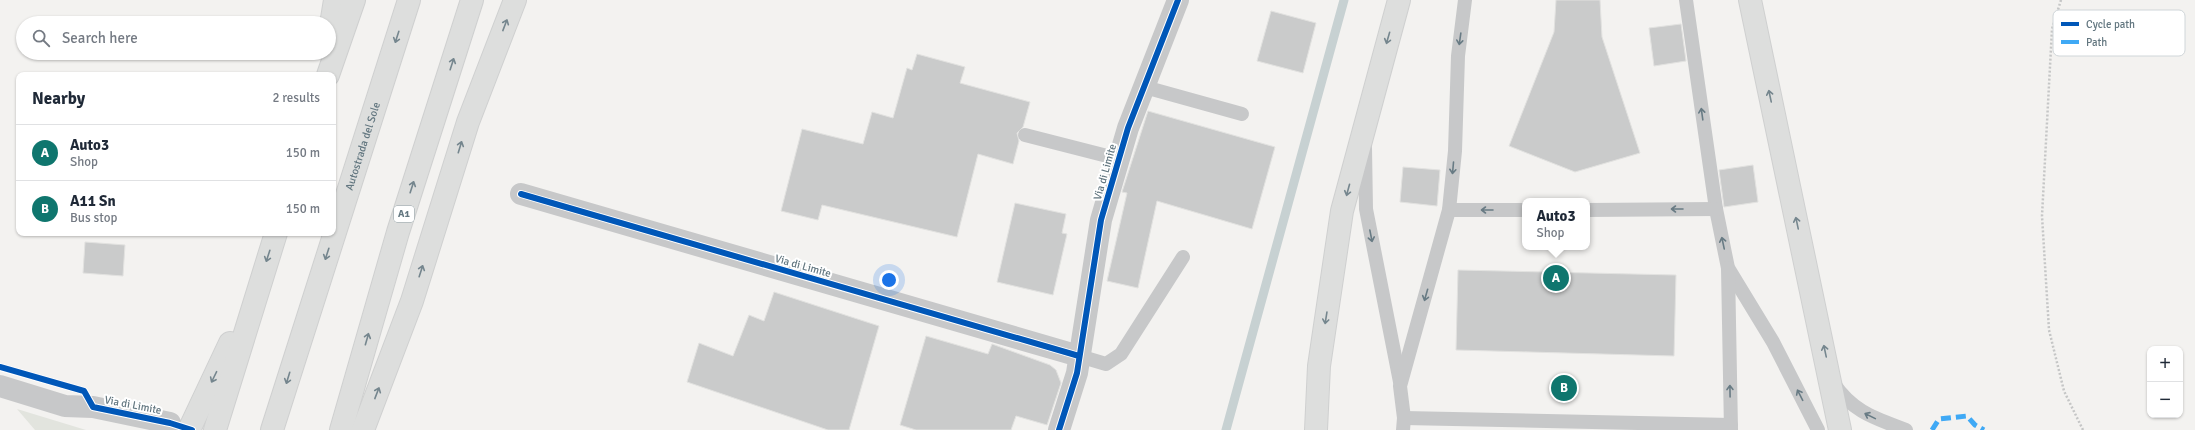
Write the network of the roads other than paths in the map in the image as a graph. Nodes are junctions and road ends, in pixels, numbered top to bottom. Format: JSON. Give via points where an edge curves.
{"nodes":[{"id":1,"x":335,"y":0,"type":"edge"},
{"id":2,"x":354,"y":0,"type":"edge"},
{"id":3,"x":409,"y":0,"type":"edge"},
{"id":4,"x":472,"y":0,"type":"edge"},
{"id":5,"x":515,"y":0,"type":"edge"},
{"id":6,"x":1178,"y":0,"type":"edge"},
{"id":7,"x":1399,"y":0,"type":"edge"},
{"id":8,"x":1466,"y":0,"type":"edge"},
{"id":9,"x":1686,"y":0,"type":"edge"},
{"id":10,"x":1750,"y":0,"type":"edge"},
{"id":11,"x":332,"y":16,"type":"edge"},
{"id":12,"x":336,"y":52,"type":"edge"},
{"id":13,"x":326,"y":60,"type":"edge"},
{"id":14,"x":333,"y":60,"type":"edge"},
{"id":15,"x":324,"y":72,"type":"edge"},
{"id":16,"x":329,"y":72,"type":"edge"},
{"id":17,"x":1142,"y":86,"type":"junction"},
{"id":18,"x":1242,"y":114,"type":"dead end"},
{"id":19,"x":1364,"y":128,"type":"junction"},
{"id":20,"x":1025,"y":135,"type":"dead end"},
{"id":21,"x":1119,"y":159,"type":"junction"},
{"id":22,"x":521,"y":194,"type":"dead end"},
{"id":23,"x":1716,"y":209,"type":"junction"},
{"id":24,"x":1449,"y":210,"type":"junction"},
{"id":25,"x":1522,"y":210,"type":"edge"},
{"id":26,"x":1590,"y":210,"type":"edge"},
{"id":27,"x":336,"y":229,"type":"edge"},
{"id":28,"x":275,"y":236,"type":"edge"},
{"id":29,"x":334,"y":236,"type":"edge"},
{"id":30,"x":1183,"y":257,"type":"dead end"},
{"id":31,"x":1728,"y":268,"type":"junction"},
{"id":32,"x":261,"y":278,"type":"junction"},
{"id":33,"x":1079,"y":356,"type":"junction"},
{"id":34,"x":1830,"y":377,"type":"junction"},
{"id":35,"x":0,"y":386,"type":"edge"},
{"id":36,"x":1400,"y":386,"type":"junction"},
{"id":37,"x":1404,"y":424,"type":"edge"},
{"id":38,"x":179,"y":426,"type":"edge"},
{"id":39,"x":1731,"y":427,"type":"edge"},
{"id":40,"x":215,"y":430,"type":"edge"},
{"id":41,"x":272,"y":430,"type":"edge"},
{"id":42,"x":341,"y":430,"type":"edge"},
{"id":43,"x":363,"y":430,"type":"edge"},
{"id":44,"x":1059,"y":430,"type":"edge"},
{"id":45,"x":1316,"y":430,"type":"edge"},
{"id":46,"x":1818,"y":430,"type":"edge"},
{"id":47,"x":1840,"y":430,"type":"edge"},
{"id":48,"x":1906,"y":430,"type":"edge"}],
"edges":[{"from":1,"to":11,"type":"highway"},
{"from":2,"to":12,"type":"highway"},
{"from":3,"to":27,"type":"highway","name":"Autostrada del Sole","one_way":true},
{"from":42,"to":4,"type":"highway","number":"A1","one_way":true,"via":[[398,232]]},
{"from":43,"to":5,"type":"highway","one_way":true,"via":[[412,301],[468,122]]},
{"from":6,"to":17,"type":"street","name":"Via di Limite"},
{"from":7,"to":19,"type":"highway","one_way":true},
{"from":8,"to":24,"type":"lane","one_way":true,"via":[[1458,56],[1455,151]]},
{"from":23,"to":9,"type":"lane","one_way":true},
{"from":34,"to":10,"type":"highway","one_way":true},
{"from":13,"to":15,"type":"highway"},
{"from":14,"to":16,"type":"highway"},
{"from":17,"to":18,"type":"lane"},
{"from":17,"to":21,"type":"street","name":"Via di Limite"},
{"from":19,"to":36,"type":"lane","one_way":true,"via":[[1366,209]]},
{"from":19,"to":45,"type":"highway","one_way":true,"via":[[1342,211],[1319,366]]},
{"from":20,"to":21,"type":"lane"},
{"from":21,"to":33,"type":"street","name":"Via di Limite","via":[[1101,220]]},
{"from":22,"to":33,"type":"street","name":"Via di Limite"},
{"from":23,"to":26,"type":"lane","one_way":true},
{"from":31,"to":23,"type":"lane","one_way":true},
{"from":25,"to":24,"type":"lane","one_way":true},
{"from":24,"to":36,"type":"lane","one_way":true},
{"from":28,"to":32,"type":"highway","one_way":true},
{"from":29,"to":41,"type":"highway","name":"Autostrada del Sole","one_way":true},
{"from":30,"to":33,"type":"lane","via":[[1121,354],[1106,364]]},
{"from":39,"to":31,"type":"lane","one_way":true},
{"from":46,"to":31,"type":"lane","one_way":true,"via":[[1773,342]]},
{"from":32,"to":38,"type":"highway","one_way":true},
{"from":32,"to":40,"type":"highway"},
{"from":33,"to":44,"type":"street","name":"Via di Limite","via":[[1077,373]]},
{"from":34,"to":47,"type":"highway"},
{"from":48,"to":34,"type":"lane","one_way":true,"via":[[1859,410],[1844,398]]},
{"from":35,"to":38,"type":"street","name":"Via di Limite","via":[[65,406],[93,407]]},
{"from":36,"to":37,"type":"lane"},
{"from":37,"to":39,"type":"lane"}]}
